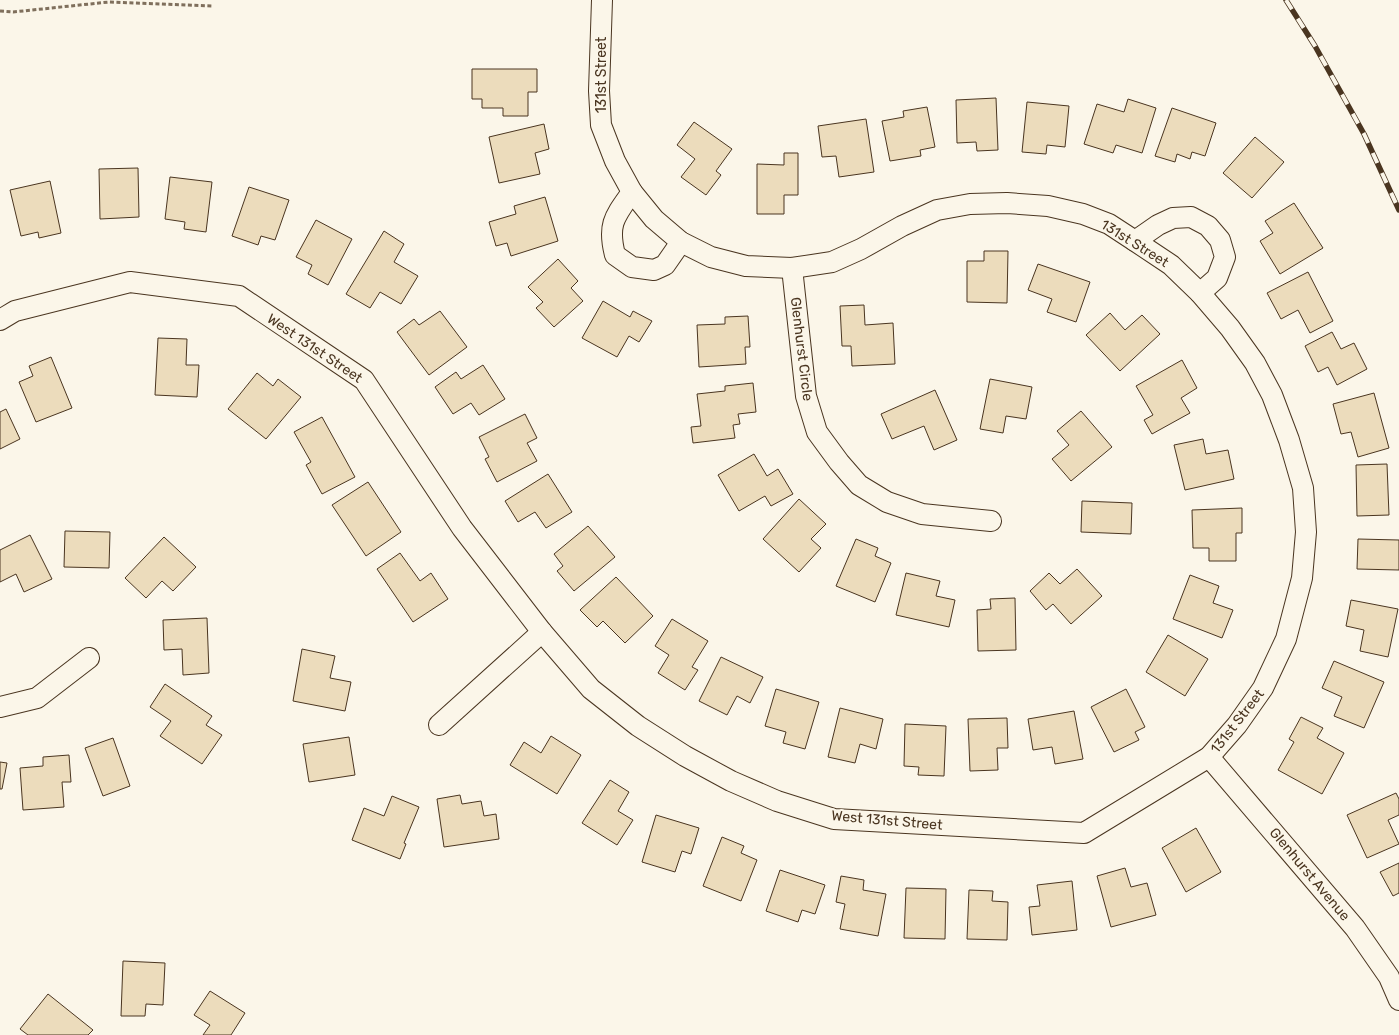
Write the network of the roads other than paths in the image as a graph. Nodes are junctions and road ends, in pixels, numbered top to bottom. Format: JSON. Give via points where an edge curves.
{"nodes":[{"id":1,"x":602,"y":0,"type":"edge"},
{"id":2,"x":632,"y":192,"type":"junction"},
{"id":3,"x":1135,"y":241,"type":"junction"},
{"id":4,"x":681,"y":242,"type":"junction"},
{"id":5,"x":792,"y":268,"type":"junction"},
{"id":6,"x":1200,"y":293,"type":"junction"},
{"id":7,"x":0,"y":320,"type":"edge"},
{"id":8,"x":991,"y":521,"type":"dead end"},
{"id":9,"x":542,"y":632,"type":"junction"},
{"id":10,"x":89,"y":658,"type":"dead end"},
{"id":11,"x":0,"y":707,"type":"edge"},
{"id":12,"x":439,"y":725,"type":"dead end"},
{"id":13,"x":1209,"y":757,"type":"junction"},
{"id":14,"x":1399,"y":1000,"type":"edge"}],
"edges":[{"from":1,"to":2,"type":"street","name":"131st Street","via":[[601,125]]},
{"from":2,"to":4,"type":"street","name":"131st Street","via":[[654,219]]},
{"from":2,"to":4,"type":"street","via":[[616,214],[610,236],[615,255],[632,267],[654,270],[665,265]]},
{"from":3,"to":5,"type":"street","name":"131st Street","via":[[1109,224],[1048,206],[970,204],[937,210],[832,262]]},
{"from":3,"to":6,"type":"street","name":"131st Street","via":[[1171,265]]},
{"from":3,"to":6,"type":"street","via":[[1173,218],[1191,217],[1208,226],[1220,240],[1225,257],[1217,278]]},
{"from":4,"to":5,"type":"street","name":"131st Street","via":[[711,257],[746,266]]},
{"from":5,"to":8,"type":"street","name":"Glenhurst Circle","via":[[806,396],[818,432],[839,462],[859,485],[887,502],[922,514]]},
{"from":6,"to":13,"type":"street","name":"131st Street","via":[[1255,363],[1272,394],[1303,488],[1306,532],[1302,578],[1286,639],[1263,688],[1237,726]]},
{"from":7,"to":9,"type":"street","name":"West 131st Street","via":[[15,311],[130,282],[239,296],[364,380],[462,528]]},
{"from":9,"to":12,"type":"street"},
{"from":9,"to":13,"type":"street","name":"West 131st Street","via":[[592,689],[638,726],[677,751],[739,785],[777,801],[834,818],[1084,833]]},
{"from":10,"to":11,"type":"street","via":[[37,698]]},
{"from":13,"to":14,"type":"street","name":"Glenhurst Avenue","via":[[1355,928],[1389,977]]}]}
